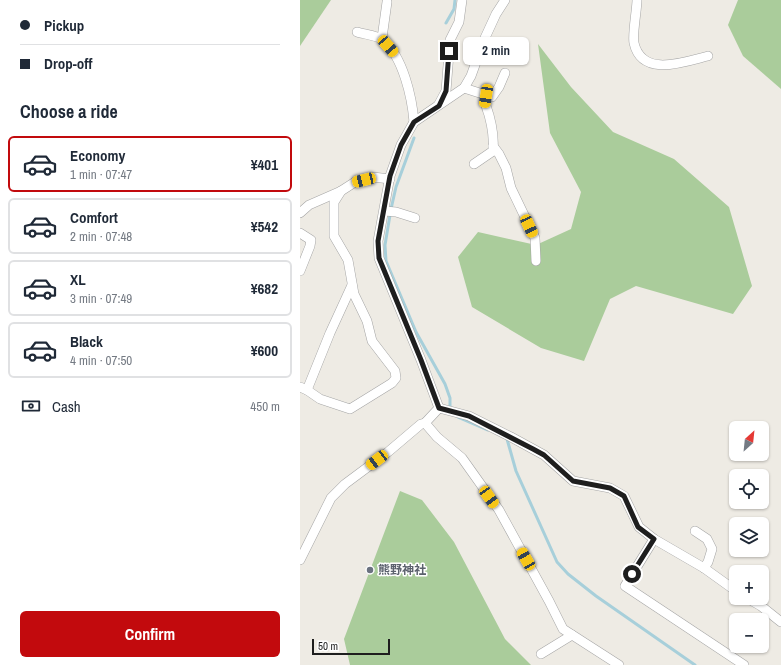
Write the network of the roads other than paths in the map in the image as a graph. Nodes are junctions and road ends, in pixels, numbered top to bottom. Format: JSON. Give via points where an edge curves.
{"nodes":[{"id":1,"x":462,"y":0,"type":"edge"},
{"id":2,"x":505,"y":0,"type":"edge"},
{"id":3,"x":637,"y":0,"type":"edge"},
{"id":4,"x":387,"y":2,"type":"dead end"},
{"id":5,"x":357,"y":32,"type":"dead end"},
{"id":6,"x":382,"y":38,"type":"junction"},
{"id":7,"x":708,"y":56,"type":"dead end"},
{"id":8,"x":505,"y":73,"type":"dead end"},
{"id":9,"x":464,"y":88,"type":"junction"},
{"id":10,"x":486,"y":96,"type":"junction"},
{"id":11,"x":439,"y":106,"type":"junction"},
{"id":12,"x":414,"y":122,"type":"junction"},
{"id":13,"x":493,"y":146,"type":"junction"},
{"id":14,"x":474,"y":164,"type":"dead end"},
{"id":15,"x":390,"y":179,"type":"junction"},
{"id":16,"x":341,"y":191,"type":"junction"},
{"id":17,"x":389,"y":211,"type":"junction"},
{"id":18,"x":300,"y":213,"type":"edge"},
{"id":19,"x":415,"y":218,"type":"dead end"},
{"id":20,"x":300,"y":233,"type":"edge"},
{"id":21,"x":536,"y":261,"type":"dead end"},
{"id":22,"x":300,"y":271,"type":"edge"},
{"id":23,"x":352,"y":284,"type":"junction"},
{"id":24,"x":303,"y":388,"type":"edge"},
{"id":25,"x":439,"y":408,"type":"junction"},
{"id":26,"x":425,"y":423,"type":"junction"},
{"id":27,"x":695,"y":531,"type":"dead end"},
{"id":28,"x":654,"y":539,"type":"junction"},
{"id":29,"x":300,"y":560,"type":"edge"},
{"id":30,"x":704,"y":568,"type":"junction"},
{"id":31,"x":729,"y":586,"type":"edge"},
{"id":32,"x":759,"y":605,"type":"edge"},
{"id":33,"x":781,"y":622,"type":"edge"},
{"id":34,"x":572,"y":635,"type":"junction"},
{"id":35,"x":541,"y":654,"type":"dead end"},
{"id":36,"x":619,"y":665,"type":"edge"},
{"id":37,"x":744,"y":665,"type":"edge"}],
"edges":[{"from":1,"to":11,"type":"street","via":[[459,22],[450,40],[446,91]]},
{"from":2,"to":9,"type":"street","via":[[496,14]]},
{"from":3,"to":7,"type":"street","via":[[633,42],[639,56],[652,64],[670,65]]},
{"from":4,"to":6,"type":"street"},
{"from":5,"to":6,"type":"street"},
{"from":6,"to":12,"type":"street","via":[[395,53],[403,73],[413,107]]},
{"from":8,"to":10,"type":"street","via":[[492,97]]},
{"from":9,"to":10,"type":"street"},
{"from":9,"to":11,"type":"street"},
{"from":10,"to":13,"type":"street","via":[[485,105]]},
{"from":11,"to":12,"type":"street"},
{"from":12,"to":15,"type":"street","via":[[401,145]]},
{"from":13,"to":14,"type":"street","via":[[493,151]]},
{"from":13,"to":21,"type":"street","via":[[506,168],[511,188],[535,238]]},
{"from":15,"to":16,"type":"street","via":[[373,178],[355,182]]},
{"from":15,"to":17,"type":"street"},
{"from":16,"to":18,"type":"street","via":[[309,205]]},
{"from":16,"to":23,"type":"street","via":[[334,202],[334,236],[348,260]]},
{"from":17,"to":19,"type":"street"},
{"from":17,"to":25,"type":"street","via":[[378,241],[379,258]]},
{"from":20,"to":22,"type":"street","via":[[311,240]]},
{"from":23,"to":24,"type":"street"},
{"from":23,"to":24,"type":"street","via":[[372,341],[395,371],[396,378],[350,409],[320,399]]},
{"from":25,"to":26,"type":"street"},
{"from":25,"to":28,"type":"street","via":[[469,416],[524,444],[544,455],[573,481],[610,488],[624,496],[638,527]]},
{"from":26,"to":29,"type":"street","via":[[345,484],[331,498]]},
{"from":26,"to":34,"type":"street","via":[[462,458],[498,510],[550,601],[562,629]]},
{"from":27,"to":30,"type":"street","via":[[707,540],[712,549]]},
{"from":28,"to":30,"type":"street"},
{"from":28,"to":37,"type":"street","via":[[625,586]]},
{"from":30,"to":31,"type":"street"},
{"from":32,"to":33,"type":"street"},
{"from":34,"to":35,"type":"street"},
{"from":34,"to":36,"type":"street"}]}
